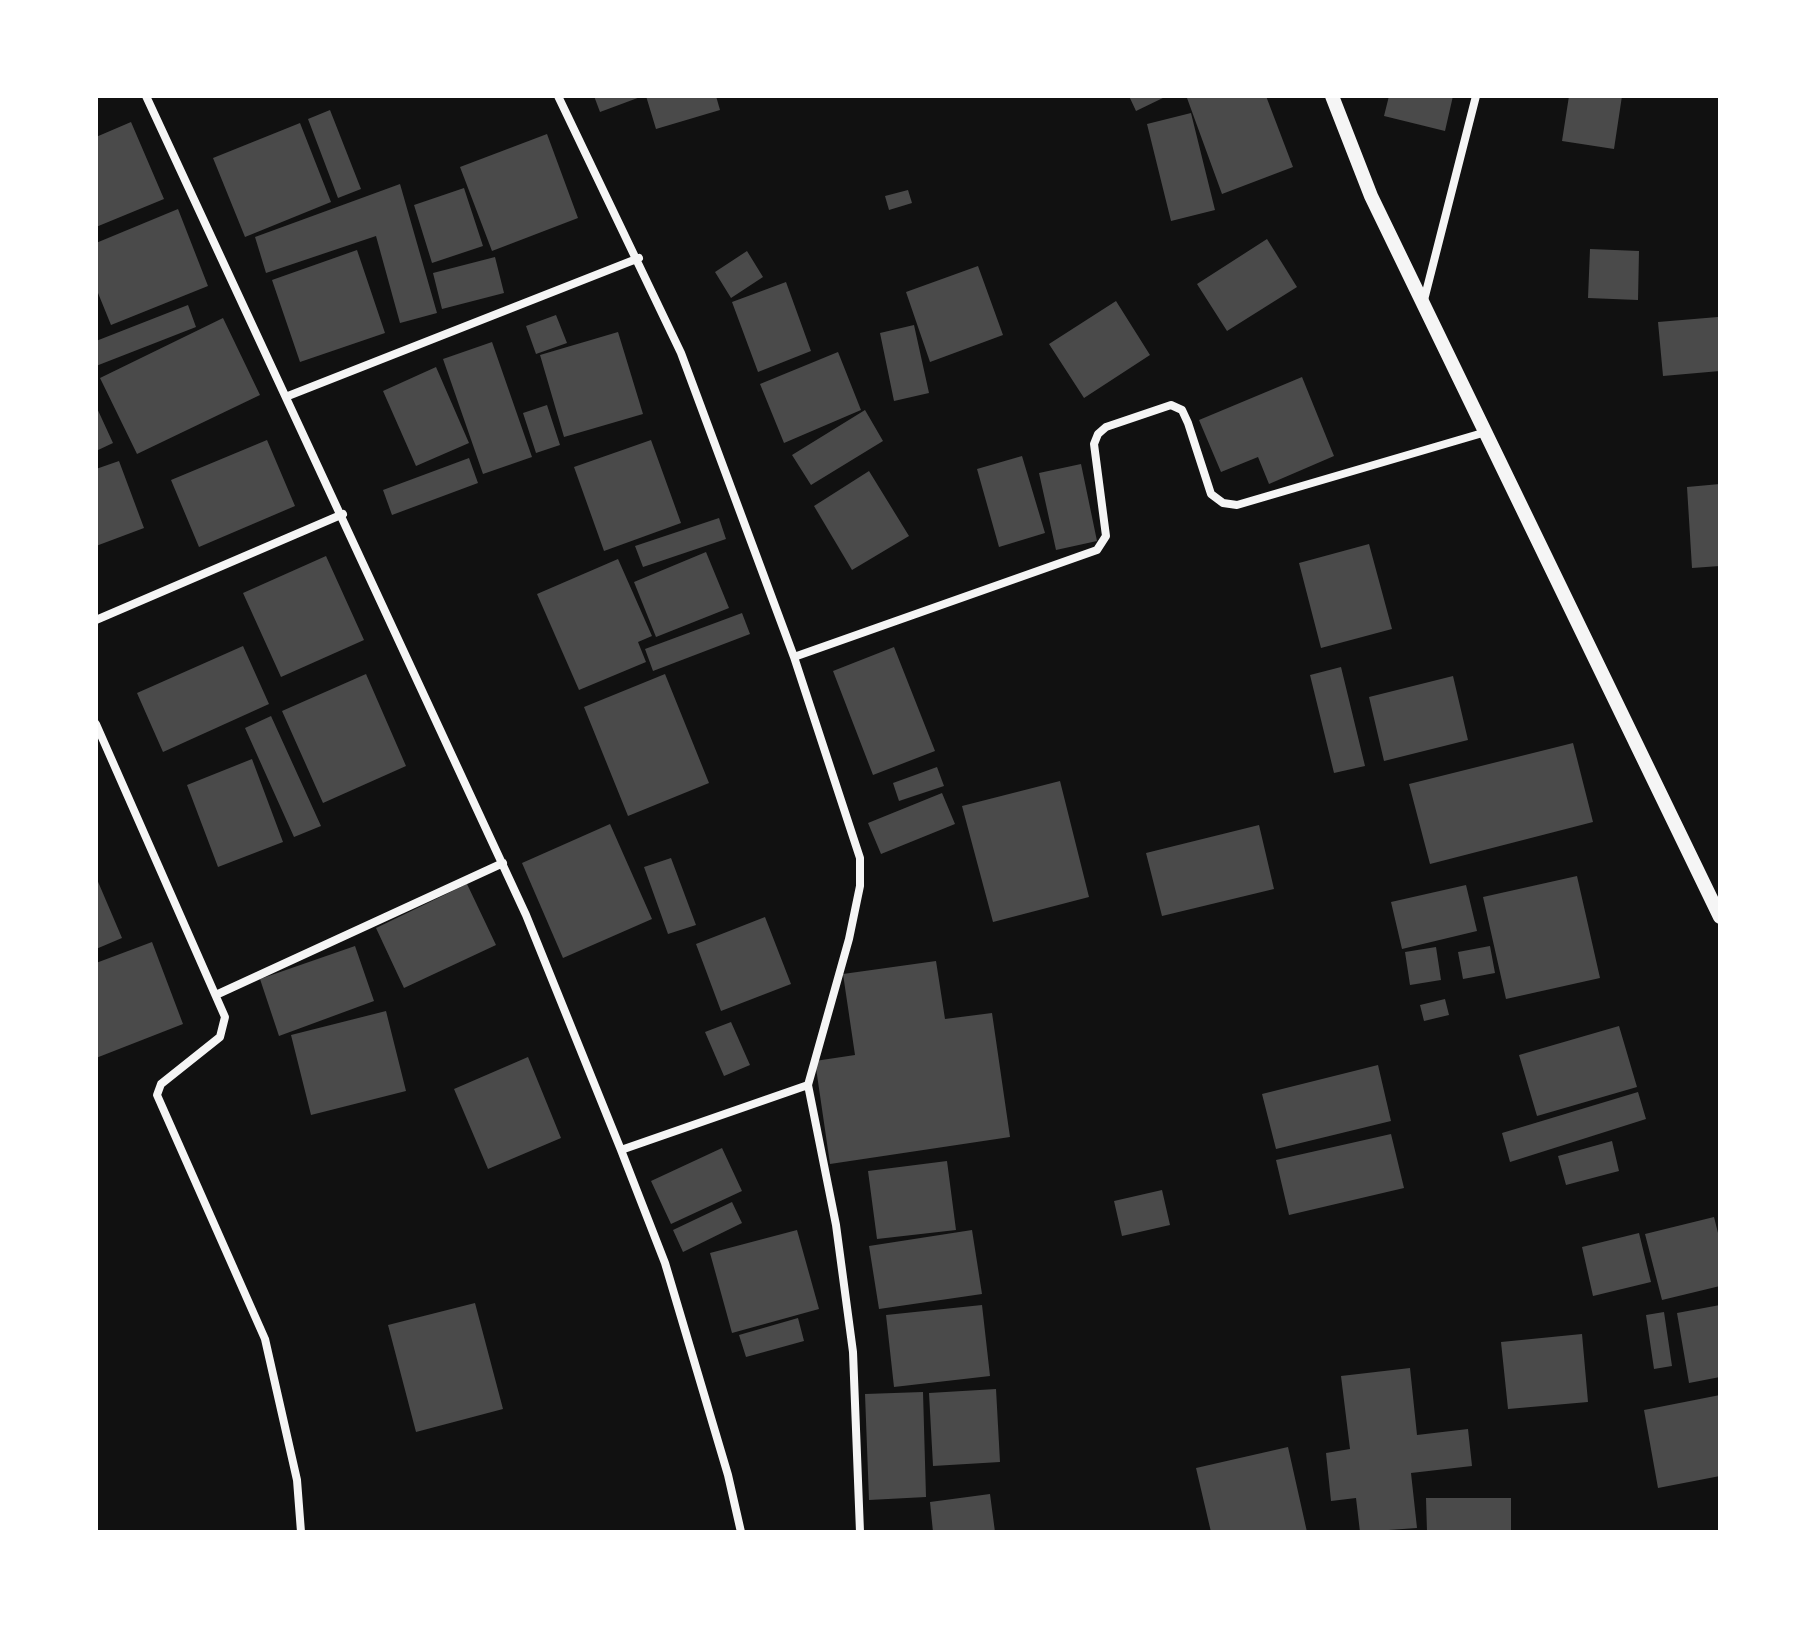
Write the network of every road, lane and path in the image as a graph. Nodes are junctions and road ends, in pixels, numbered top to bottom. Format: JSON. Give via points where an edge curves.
{"nodes":[{"id":1,"x":146,"y":96,"type":"edge"},
{"id":2,"x":558,"y":96,"type":"edge"},
{"id":3,"x":1332,"y":96,"type":"edge"},
{"id":4,"x":1476,"y":96,"type":"edge"},
{"id":5,"x":639,"y":258,"type":"junction"},
{"id":6,"x":1424,"y":300,"type":"junction"},
{"id":7,"x":288,"y":396,"type":"junction"},
{"id":8,"x":1487,"y":432,"type":"junction"},
{"id":9,"x":343,"y":514,"type":"junction"},
{"id":10,"x":96,"y":620,"type":"edge"},
{"id":11,"x":794,"y":657,"type":"junction"},
{"id":12,"x":96,"y":724,"type":"edge"},
{"id":13,"x":503,"y":863,"type":"junction"},
{"id":14,"x":1720,"y":917,"type":"edge"},
{"id":15,"x":218,"y":994,"type":"junction"},
{"id":16,"x":808,"y":1085,"type":"junction"},
{"id":17,"x":621,"y":1150,"type":"junction"},
{"id":18,"x":301,"y":1532,"type":"edge"},
{"id":19,"x":741,"y":1532,"type":"edge"},
{"id":20,"x":860,"y":1532,"type":"edge"}],
"edges":[{"from":1,"to":7,"type":"street"},
{"from":2,"to":5,"type":"street"},
{"from":3,"to":6,"type":"street","via":[[1371,196]]},
{"from":4,"to":6,"type":"street"},
{"from":5,"to":7,"type":"street"},
{"from":5,"to":11,"type":"street","via":[[681,353]]},
{"from":6,"to":8,"type":"street"},
{"from":7,"to":9,"type":"street"},
{"from":8,"to":11,"type":"street","via":[[1237,505],[1211,494],[1188,423],[1182,410],[1171,405],[1098,434],[1094,444],[1106,536],[1097,550]]},
{"from":8,"to":14,"type":"street"},
{"from":9,"to":10,"type":"street"},
{"from":9,"to":13,"type":"street"},
{"from":11,"to":16,"type":"street","via":[[861,871],[849,939]]},
{"from":12,"to":15,"type":"street"},
{"from":13,"to":15,"type":"street"},
{"from":13,"to":17,"type":"street"},
{"from":15,"to":18,"type":"street","via":[[225,1017],[220,1037],[161,1084],[157,1095],[265,1339],[297,1480]]},
{"from":16,"to":17,"type":"street"},
{"from":16,"to":20,"type":"street","via":[[836,1225],[853,1352]]},
{"from":17,"to":19,"type":"street","via":[[665,1263]]}]}
